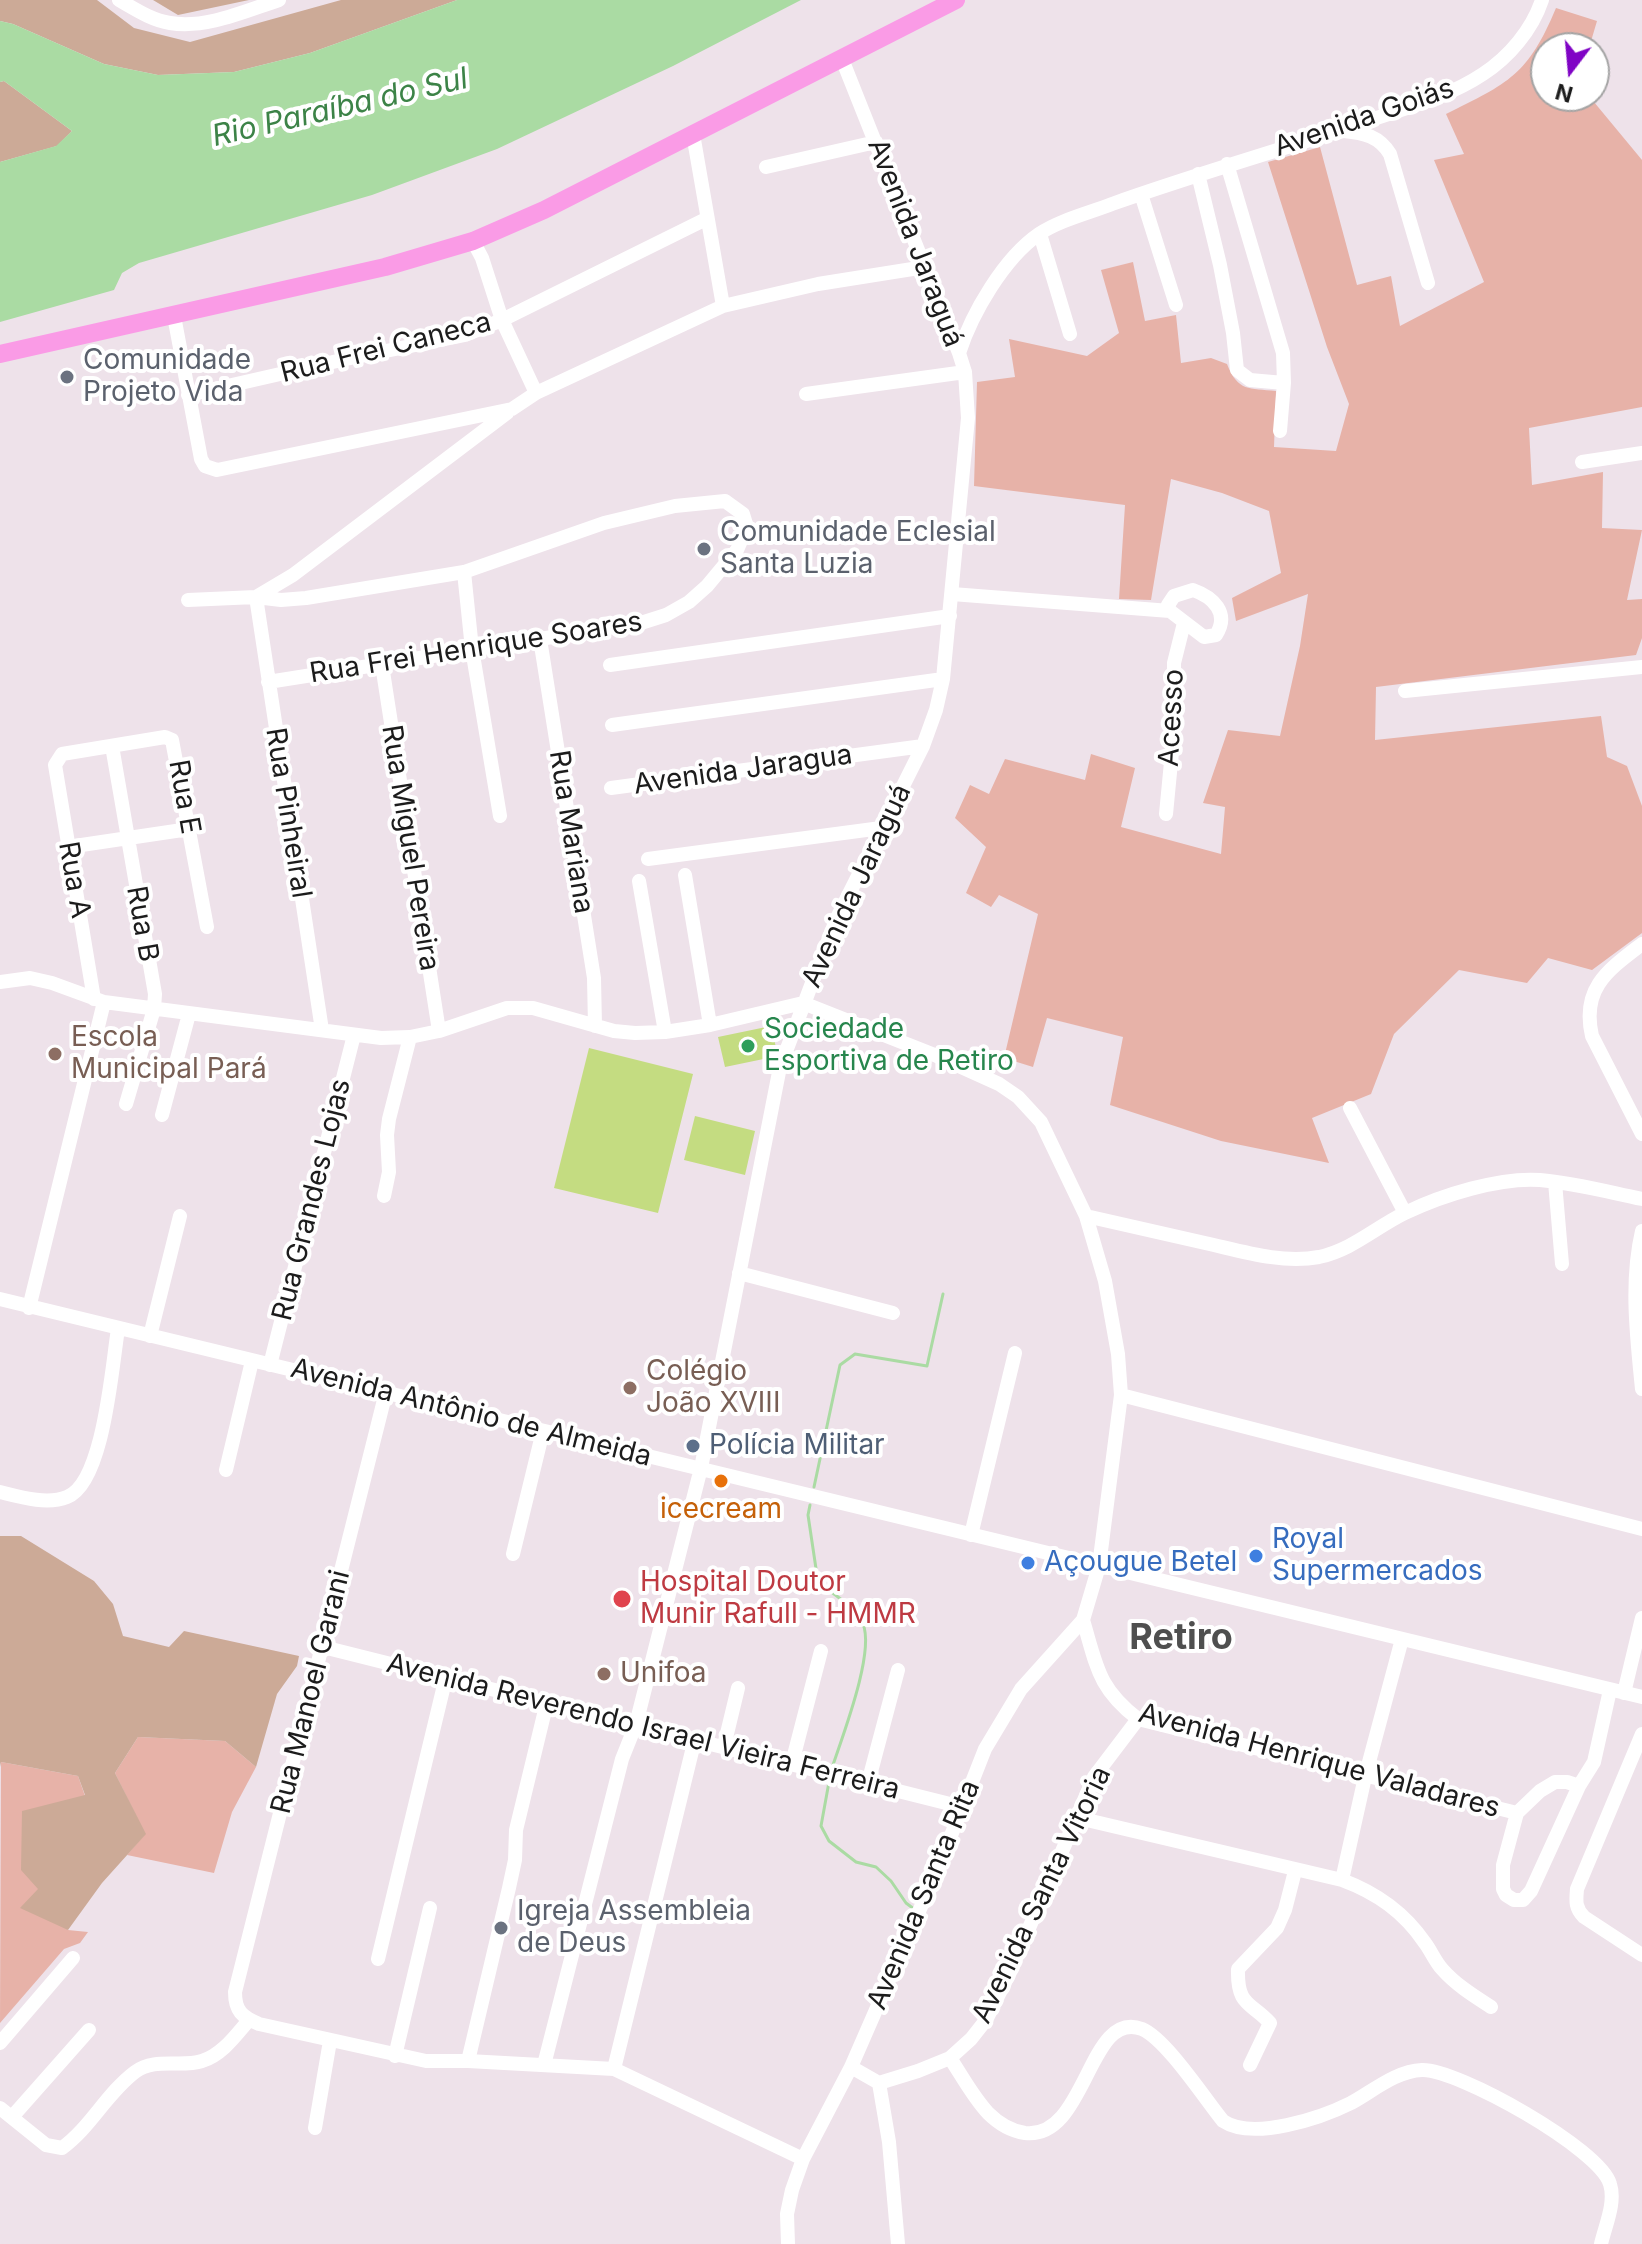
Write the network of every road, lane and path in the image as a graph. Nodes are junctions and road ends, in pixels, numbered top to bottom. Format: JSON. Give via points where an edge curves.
{"nodes":[{"id":1,"x":119,"y":0,"type":"edge"},
{"id":2,"x":279,"y":0,"type":"edge"},
{"id":3,"x":956,"y":0,"type":"edge"},
{"id":4,"x":1542,"y":0,"type":"edge"},
{"id":5,"x":842,"y":59,"type":"junction"},
{"id":6,"x":1340,"y":130,"type":"junction"},
{"id":7,"x":693,"y":134,"type":"junction"},
{"id":8,"x":876,"y":142,"type":"junction"},
{"id":9,"x":1227,"y":164,"type":"junction"},
{"id":10,"x":766,"y":167,"type":"dead end"},
{"id":11,"x":1198,"y":174,"type":"junction"},
{"id":12,"x":1141,"y":194,"type":"junction"},
{"id":13,"x":706,"y":219,"type":"junction"},
{"id":14,"x":1040,"y":234,"type":"junction"},
{"id":15,"x":473,"y":241,"type":"junction"},
{"id":16,"x":925,"y":267,"type":"junction"},
{"id":17,"x":1428,"y":283,"type":"dead end"},
{"id":18,"x":1176,"y":305,"type":"dead end"},
{"id":19,"x":723,"y":306,"type":"junction"},
{"id":20,"x":174,"y":316,"type":"junction"},
{"id":21,"x":502,"y":320,"type":"junction"},
{"id":22,"x":1070,"y":334,"type":"dead end"},
{"id":23,"x":959,"y":353,"type":"junction"},
{"id":24,"x":0,"y":354,"type":"edge"},
{"id":25,"x":965,"y":372,"type":"junction"},
{"id":26,"x":1284,"y":383,"type":"junction"},
{"id":27,"x":536,"y":393,"type":"junction"},
{"id":28,"x":806,"y":394,"type":"dead end"},
{"id":29,"x":188,"y":395,"type":"junction"},
{"id":30,"x":512,"y":409,"type":"junction"},
{"id":31,"x":1280,"y":431,"type":"dead end"},
{"id":32,"x":1642,"y":453,"type":"edge"},
{"id":33,"x":1582,"y":462,"type":"dead end"},
{"id":34,"x":464,"y":572,"type":"junction"},
{"id":35,"x":952,"y":594,"type":"junction"},
{"id":36,"x":256,"y":597,"type":"junction"},
{"id":37,"x":188,"y":600,"type":"dead end"},
{"id":38,"x":1170,"y":611,"type":"junction"},
{"id":39,"x":950,"y":616,"type":"junction"},
{"id":40,"x":1184,"y":623,"type":"junction"},
{"id":41,"x":540,"y":639,"type":"junction"},
{"id":42,"x":472,"y":649,"type":"junction"},
{"id":43,"x":382,"y":665,"type":"junction"},
{"id":44,"x":610,"y":665,"type":"dead end"},
{"id":45,"x":1642,"y":667,"type":"edge"},
{"id":46,"x":943,"y":679,"type":"junction"},
{"id":47,"x":268,"y":682,"type":"junction"},
{"id":48,"x":1405,"y":691,"type":"dead end"},
{"id":49,"x":612,"y":725,"type":"dead end"},
{"id":50,"x":112,"y":746,"type":"junction"},
{"id":51,"x":923,"y":746,"type":"junction"},
{"id":52,"x":56,"y":761,"type":"joint"},
{"id":53,"x":611,"y":788,"type":"dead end"},
{"id":54,"x":1166,"y":814,"type":"dead end"},
{"id":55,"x":500,"y":816,"type":"dead end"},
{"id":56,"x":881,"y":828,"type":"junction"},
{"id":57,"x":189,"y":829,"type":"junction"},
{"id":58,"x":127,"y":838,"type":"junction"},
{"id":59,"x":68,"y":847,"type":"junction"},
{"id":60,"x":648,"y":859,"type":"dead end"},
{"id":61,"x":685,"y":875,"type":"dead end"},
{"id":62,"x":639,"y":881,"type":"dead end"},
{"id":63,"x":207,"y":927,"type":"dead end"},
{"id":64,"x":1642,"y":944,"type":"edge"},
{"id":65,"x":0,"y":982,"type":"edge"},
{"id":66,"x":99,"y":1000,"type":"junction"},
{"id":67,"x":803,"y":1003,"type":"junction"},
{"id":68,"x":154,"y":1009,"type":"junction"},
{"id":69,"x":189,"y":1014,"type":"junction"},
{"id":70,"x":710,"y":1025,"type":"junction"},
{"id":71,"x":595,"y":1026,"type":"junction"},
{"id":72,"x":322,"y":1030,"type":"junction"},
{"id":73,"x":439,"y":1031,"type":"junction"},
{"id":74,"x":665,"y":1032,"type":"junction"},
{"id":75,"x":354,"y":1035,"type":"junction"},
{"id":76,"x":410,"y":1037,"type":"junction"},
{"id":77,"x":126,"y":1104,"type":"dead end"},
{"id":78,"x":1350,"y":1108,"type":"dead end"},
{"id":79,"x":162,"y":1115,"type":"dead end"},
{"id":80,"x":1642,"y":1134,"type":"edge"},
{"id":81,"x":1555,"y":1182,"type":"junction"},
{"id":82,"x":384,"y":1196,"type":"dead end"},
{"id":83,"x":1642,"y":1199,"type":"edge"},
{"id":84,"x":1405,"y":1213,"type":"junction"},
{"id":85,"x":180,"y":1216,"type":"dead end"},
{"id":86,"x":1086,"y":1216,"type":"junction"},
{"id":87,"x":1642,"y":1231,"type":"edge"},
{"id":88,"x":1562,"y":1264,"type":"dead end"},
{"id":89,"x":739,"y":1273,"type":"junction"},
{"id":90,"x":0,"y":1299,"type":"edge"},
{"id":91,"x":29,"y":1308,"type":"junction"},
{"id":92,"x":893,"y":1313,"type":"dead end"},
{"id":93,"x":118,"y":1329,"type":"junction"},
{"id":94,"x":150,"y":1336,"type":"junction"},
{"id":95,"x":1015,"y":1353,"type":"dead end"},
{"id":96,"x":252,"y":1361,"type":"junction"},
{"id":97,"x":270,"y":1365,"type":"junction"},
{"id":98,"x":1642,"y":1389,"type":"edge"},
{"id":99,"x":386,"y":1392,"type":"junction"},
{"id":100,"x":1121,"y":1395,"type":"junction"},
{"id":101,"x":543,"y":1431,"type":"junction"},
{"id":102,"x":701,"y":1468,"type":"junction"},
{"id":103,"x":226,"y":1470,"type":"dead end"},
{"id":104,"x":0,"y":1492,"type":"edge"},
{"id":105,"x":1642,"y":1529,"type":"edge"},
{"id":106,"x":971,"y":1535,"type":"junction"},
{"id":107,"x":513,"y":1554,"type":"dead end"},
{"id":108,"x":1099,"y":1566,"type":"junction"},
{"id":109,"x":1642,"y":1618,"type":"edge"},
{"id":110,"x":1083,"y":1620,"type":"junction"},
{"id":111,"x":1402,"y":1639,"type":"junction"},
{"id":112,"x":323,"y":1647,"type":"junction"},
{"id":113,"x":821,"y":1651,"type":"dead end"},
{"id":114,"x":898,"y":1670,"type":"dead end"},
{"id":115,"x":446,"y":1677,"type":"junction"},
{"id":116,"x":738,"y":1688,"type":"dead end"},
{"id":117,"x":1617,"y":1691,"type":"junction"},
{"id":118,"x":1642,"y":1697,"type":"edge"},
{"id":119,"x":547,"y":1702,"type":"junction"},
{"id":120,"x":1138,"y":1719,"type":"junction"},
{"id":121,"x":636,"y":1724,"type":"junction"},
{"id":122,"x":1642,"y":1728,"type":"edge"},
{"id":123,"x":1642,"y":1735,"type":"edge"},
{"id":124,"x":695,"y":1739,"type":"junction"},
{"id":125,"x":724,"y":1746,"type":"junction"},
{"id":126,"x":792,"y":1763,"type":"junction"},
{"id":127,"x":1365,"y":1777,"type":"junction"},
{"id":128,"x":868,"y":1783,"type":"junction"},
{"id":129,"x":1579,"y":1786,"type":"junction"},
{"id":130,"x":962,"y":1807,"type":"junction"},
{"id":131,"x":1517,"y":1813,"type":"junction"},
{"id":132,"x":1074,"y":1817,"type":"junction"},
{"id":133,"x":1295,"y":1871,"type":"junction"},
{"id":134,"x":1342,"y":1880,"type":"junction"},
{"id":135,"x":430,"y":1908,"type":"dead end"},
{"id":136,"x":1642,"y":1955,"type":"edge"},
{"id":137,"x":73,"y":1958,"type":"dead end"},
{"id":138,"x":378,"y":1959,"type":"dead end"},
{"id":139,"x":1491,"y":2007,"type":"dead end"},
{"id":140,"x":249,"y":2020,"type":"junction"},
{"id":141,"x":89,"y":2030,"type":"dead end"},
{"id":142,"x":330,"y":2041,"type":"junction"},
{"id":143,"x":0,"y":2043,"type":"edge"},
{"id":144,"x":395,"y":2056,"type":"junction"},
{"id":145,"x":950,"y":2058,"type":"junction"},
{"id":146,"x":468,"y":2061,"type":"junction"},
{"id":147,"x":544,"y":2065,"type":"junction"},
{"id":148,"x":1250,"y":2065,"type":"dead end"},
{"id":149,"x":851,"y":2067,"type":"junction"},
{"id":150,"x":614,"y":2069,"type":"junction"},
{"id":151,"x":879,"y":2083,"type":"junction"},
{"id":152,"x":6,"y":2112,"type":"edge"},
{"id":153,"x":315,"y":2128,"type":"dead end"},
{"id":154,"x":803,"y":2159,"type":"junction"},
{"id":155,"x":788,"y":2244,"type":"edge"},
{"id":156,"x":898,"y":2244,"type":"edge"},
{"id":157,"x":1601,"y":2244,"type":"edge"}],
"edges":[{"from":1,"to":2,"type":"street","via":[[149,17],[192,24]]},
{"from":3,"to":5,"type":"main road"},
{"from":4,"to":6,"type":"street","name":"Avenida Goiás","via":[[1516,47],[1484,74],[1448,94]]},
{"from":5,"to":7,"type":"main road"},
{"from":5,"to":8,"type":"street","name":"Avenida Jaraguá"},
{"from":6,"to":9,"type":"street","name":"Avenida Goiás"},
{"from":6,"to":17,"type":"street","via":[[1371,136],[1390,154]]},
{"from":7,"to":13,"type":"street"},
{"from":7,"to":15,"type":"main road"},
{"from":8,"to":10,"type":"street"},
{"from":8,"to":16,"type":"street","name":"Avenida Jaraguá"},
{"from":9,"to":11,"type":"street","name":"Avenida Goiás"},
{"from":9,"to":26,"type":"street","via":[[1278,331]]},
{"from":11,"to":12,"type":"street","name":"Avenida Goiás"},
{"from":11,"to":26,"type":"street","via":[[1237,370],[1250,380]]},
{"from":12,"to":14,"type":"street","name":"Avenida Goiás"},
{"from":12,"to":18,"type":"street"},
{"from":13,"to":19,"type":"street"},
{"from":13,"to":21,"type":"street","name":"Rua Frei Caneca"},
{"from":14,"to":22,"type":"street"},
{"from":14,"to":23,"type":"street","name":"Avenida Goiás","via":[[980,302]]},
{"from":15,"to":20,"type":"main road"},
{"from":15,"to":21,"type":"street"},
{"from":16,"to":19,"type":"street"},
{"from":16,"to":23,"type":"street","name":"Avenida Jaraguá"},
{"from":19,"to":27,"type":"street"},
{"from":20,"to":24,"type":"main road"},
{"from":20,"to":29,"type":"street"},
{"from":21,"to":27,"type":"street"},
{"from":21,"to":29,"type":"street","name":"Rua Frei Caneca","via":[[465,335]]},
{"from":23,"to":25,"type":"street","name":"Avenida Jaraguá"},
{"from":25,"to":28,"type":"street"},
{"from":25,"to":35,"type":"street","name":"Avenida Jaraguá","via":[[968,418]]},
{"from":26,"to":31,"type":"street"},
{"from":27,"to":30,"type":"street"},
{"from":29,"to":30,"type":"street","via":[[201,459],[217,470]]},
{"from":30,"to":36,"type":"street","via":[[293,575]]},
{"from":32,"to":33,"type":"street"},
{"from":34,"to":36,"type":"street","name":"Rua Frei Henrique Soares","via":[[306,598]]},
{"from":34,"to":41,"type":"street","name":"Rua Frei Henrique Soares","via":[[604,523],[675,506],[725,501],[743,514],[745,538],[689,602],[644,622]]},
{"from":34,"to":42,"type":"street"},
{"from":35,"to":38,"type":"street"},
{"from":35,"to":39,"type":"street","name":"Avenida Jaraguá"},
{"from":36,"to":37,"type":"street","name":"Rua Frei Henrique Soares"},
{"from":36,"to":47,"type":"street","name":"Rua Pinheiral"},
{"from":38,"to":40,"type":"street"},
{"from":38,"to":40,"type":"street","via":[[1170,601],[1193,590],[1216,603],[1222,621],[1216,635],[1204,637]]},
{"from":39,"to":44,"type":"street"},
{"from":39,"to":46,"type":"street","name":"Avenida Jaraguá"},
{"from":40,"to":54,"type":"street","name":"Acesso","via":[[1174,663]]},
{"from":41,"to":42,"type":"street","name":"Rua Frei Henrique Soares"},
{"from":41,"to":71,"type":"street","name":"Rua Mariana","via":[[594,978]]},
{"from":42,"to":43,"type":"street","name":"Rua Frei Henrique Soares"},
{"from":42,"to":55,"type":"street"},
{"from":43,"to":47,"type":"street","name":"Rua Frei Henrique Soares"},
{"from":43,"to":73,"type":"street","name":"Rua Miguel Pereira"},
{"from":45,"to":48,"type":"street"},
{"from":46,"to":49,"type":"street"},
{"from":46,"to":51,"type":"street","name":"Avenida Jaraguá"},
{"from":47,"to":72,"type":"street","name":"Rua Pinheiral"},
{"from":50,"to":52,"type":"street","name":"Rua E","via":[[62,754]]},
{"from":50,"to":57,"type":"street","name":"Rua E","via":[[172,740]]},
{"from":50,"to":58,"type":"street","name":"Rua B"},
{"from":51,"to":53,"type":"street","name":"Avenida Jaragua"},
{"from":51,"to":56,"type":"street","name":"Avenida Jaraguá"},
{"from":52,"to":59,"type":"street","name":"Rua A"},
{"from":56,"to":60,"type":"street"},
{"from":56,"to":67,"type":"street","name":"Avenida Jaraguá"},
{"from":57,"to":58,"type":"street"},
{"from":57,"to":63,"type":"street","name":"Rua E"},
{"from":58,"to":59,"type":"street"},
{"from":58,"to":68,"type":"street","name":"Rua B"},
{"from":59,"to":66,"type":"street","name":"Rua A"},
{"from":61,"to":70,"type":"street"},
{"from":62,"to":74,"type":"street"},
{"from":64,"to":80,"type":"street","via":[[1597,985],[1588,1020]]},
{"from":65,"to":66,"type":"street","via":[[30,978]]},
{"from":66,"to":68,"type":"street"},
{"from":66,"to":91,"type":"street"},
{"from":67,"to":70,"type":"street"},
{"from":67,"to":86,"type":"street","name":"Avenida Santa Rita","via":[[937,1056],[1018,1097],[1041,1122]]},
{"from":67,"to":89,"type":"street","name":"Avenida Jaraguá","via":[[780,1067]]},
{"from":68,"to":69,"type":"street"},
{"from":68,"to":77,"type":"street"},
{"from":69,"to":72,"type":"street"},
{"from":69,"to":79,"type":"street"},
{"from":70,"to":74,"type":"street"},
{"from":71,"to":73,"type":"street","via":[[520,1007]]},
{"from":71,"to":74,"type":"street"},
{"from":72,"to":75,"type":"street"},
{"from":73,"to":76,"type":"street"},
{"from":75,"to":76,"type":"street"},
{"from":75,"to":97,"type":"street","name":"Rua Grandes Lojas"},
{"from":76,"to":82,"type":"street","via":[[389,1119]]},
{"from":78,"to":84,"type":"street"},
{"from":81,"to":83,"type":"street"},
{"from":81,"to":84,"type":"street","via":[[1490,1185]]},
{"from":81,"to":88,"type":"street"},
{"from":84,"to":86,"type":"street","via":[[1347,1248],[1304,1259],[1249,1253]]},
{"from":85,"to":94,"type":"street"},
{"from":86,"to":100,"type":"street","name":"Avenida Santa Rita","via":[[1105,1281]]},
{"from":87,"to":98,"type":"street","via":[[1636,1308]]},
{"from":89,"to":92,"type":"street"},
{"from":89,"to":102,"type":"street","name":"Avenida Jaraguá"},
{"from":90,"to":91,"type":"street","name":"Avenida Antônio de Almeida"},
{"from":91,"to":93,"type":"street","name":"Avenida Antônio de Almeida"},
{"from":93,"to":94,"type":"street","name":"Avenida Antônio de Almeida"},
{"from":93,"to":104,"type":"street","via":[[100,1443],[81,1487],[68,1497],[46,1500]]},
{"from":94,"to":96,"type":"street","name":"Avenida Antônio de Almeida"},
{"from":95,"to":106,"type":"street"},
{"from":96,"to":97,"type":"street","name":"Avenida Antônio de Almeida"},
{"from":96,"to":103,"type":"street"},
{"from":97,"to":99,"type":"street","name":"Avenida Antônio de Almeida"},
{"from":99,"to":101,"type":"street","name":"Avenida Antônio de Almeida"},
{"from":99,"to":112,"type":"street","name":"Rua Manoel Garani"},
{"from":100,"to":105,"type":"street"},
{"from":100,"to":108,"type":"street","name":"Avenida Santa Rita"},
{"from":101,"to":102,"type":"street","name":"Avenida Antônio de Almeida"},
{"from":101,"to":107,"type":"street"},
{"from":102,"to":106,"type":"street","name":"Avenida Antônio de Almeida"},
{"from":102,"to":121,"type":"street","name":"Avenida Jaraguá"},
{"from":106,"to":108,"type":"street","name":"Avenida Antônio de Almeida"},
{"from":108,"to":110,"type":"street","name":"Avenida Santa Rita"},
{"from":108,"to":111,"type":"street","name":"Avenida Antônio de Almeida"},
{"from":109,"to":117,"type":"street"},
{"from":110,"to":120,"type":"street","name":"Avenida Henrique Valadares","via":[[1101,1681]]},
{"from":110,"to":130,"type":"street","name":"Avenida Santa Rita","via":[[1021,1689],[985,1749]]},
{"from":111,"to":117,"type":"street","name":"Avenida Antônio de Almeida"},
{"from":111,"to":127,"type":"street"},
{"from":112,"to":115,"type":"street","name":"Avenida Reverendo Israel Vieira Ferreira"},
{"from":112,"to":140,"type":"street","name":"Rua Manoel Garani","via":[[235,1992],[235,2007]]},
{"from":113,"to":126,"type":"street"},
{"from":114,"to":128,"type":"street"},
{"from":115,"to":119,"type":"street","name":"Avenida Reverendo Israel Vieira Ferreira"},
{"from":115,"to":138,"type":"street"},
{"from":116,"to":125,"type":"street"},
{"from":117,"to":118,"type":"street","name":"Avenida Antônio de Almeida"},
{"from":117,"to":129,"type":"street","via":[[1594,1762]]},
{"from":119,"to":121,"type":"street","name":"Avenida Reverendo Israel Vieira Ferreira"},
{"from":119,"to":146,"type":"street"},
{"from":120,"to":127,"type":"street","name":"Avenida Henrique Valadares"},
{"from":120,"to":132,"type":"street","name":"Avenida Santa Vitoria","via":[[1094,1777]]},
{"from":121,"to":124,"type":"street","name":"Avenida Reverendo Israel Vieira Ferreira"},
{"from":121,"to":147,"type":"street","name":"Avenida Jaraguá","via":[[622,1759]]},
{"from":122,"to":123,"type":"street"},
{"from":123,"to":136,"type":"street","via":[[1577,1889],[1576,1903],[1584,1917]]},
{"from":124,"to":125,"type":"street","name":"Avenida Reverendo Israel Vieira Ferreira"},
{"from":124,"to":150,"type":"street"},
{"from":125,"to":126,"type":"street","name":"Avenida Reverendo Israel Vieira Ferreira"},
{"from":126,"to":128,"type":"street","name":"Avenida Reverendo Israel Vieira Ferreira"},
{"from":127,"to":131,"type":"street","name":"Avenida Henrique Valadares"},
{"from":127,"to":134,"type":"street"},
{"from":128,"to":130,"type":"street","name":"Avenida Reverendo Israel Vieira Ferreira"},
{"from":129,"to":131,"type":"street","via":[[1555,1782]]},
{"from":129,"to":131,"type":"street","via":[[1523,1900],[1514,1900],[1503,1889],[1503,1865]]},
{"from":130,"to":149,"type":"street","name":"Avenida Santa Rita"},
{"from":132,"to":133,"type":"street"},
{"from":132,"to":145,"type":"street","name":"Avenida Santa Vitoria","via":[[996,2002],[971,2039]]},
{"from":133,"to":134,"type":"street"},
{"from":133,"to":148,"type":"street","via":[[1277,1928],[1238,1969],[1246,2003],[1270,2023]]},
{"from":134,"to":139,"type":"street","via":[[1400,1913],[1442,1969]]},
{"from":135,"to":144,"type":"street"},
{"from":137,"to":143,"type":"street"},
{"from":140,"to":142,"type":"street"},
{"from":140,"to":152,"type":"street","via":[[211,2057],[137,2070],[62,2148],[46,2145]]},
{"from":141,"to":152,"type":"street"},
{"from":142,"to":144,"type":"street"},
{"from":142,"to":153,"type":"street"},
{"from":144,"to":146,"type":"street"},
{"from":145,"to":151,"type":"street","name":"Avenida Santa Vitoria"},
{"from":145,"to":157,"type":"street","via":[[990,2114],[1006,2127],[1033,2134],[1059,2122],[1067,2112],[1105,2042],[1134,2027],[1152,2034],[1223,2121],[1236,2128],[1309,2120],[1407,2072],[1451,2075],[1521,2111],[1600,2168],[1612,2194]]},
{"from":146,"to":147,"type":"street"},
{"from":147,"to":150,"type":"street"},
{"from":149,"to":151,"type":"street"},
{"from":149,"to":154,"type":"street","name":"Avenida Santa Rita"},
{"from":150,"to":154,"type":"street"},
{"from":151,"to":156,"type":"street"},
{"from":154,"to":155,"type":"street","name":"Avenida Santa Rita","via":[[787,2214]]}]}
